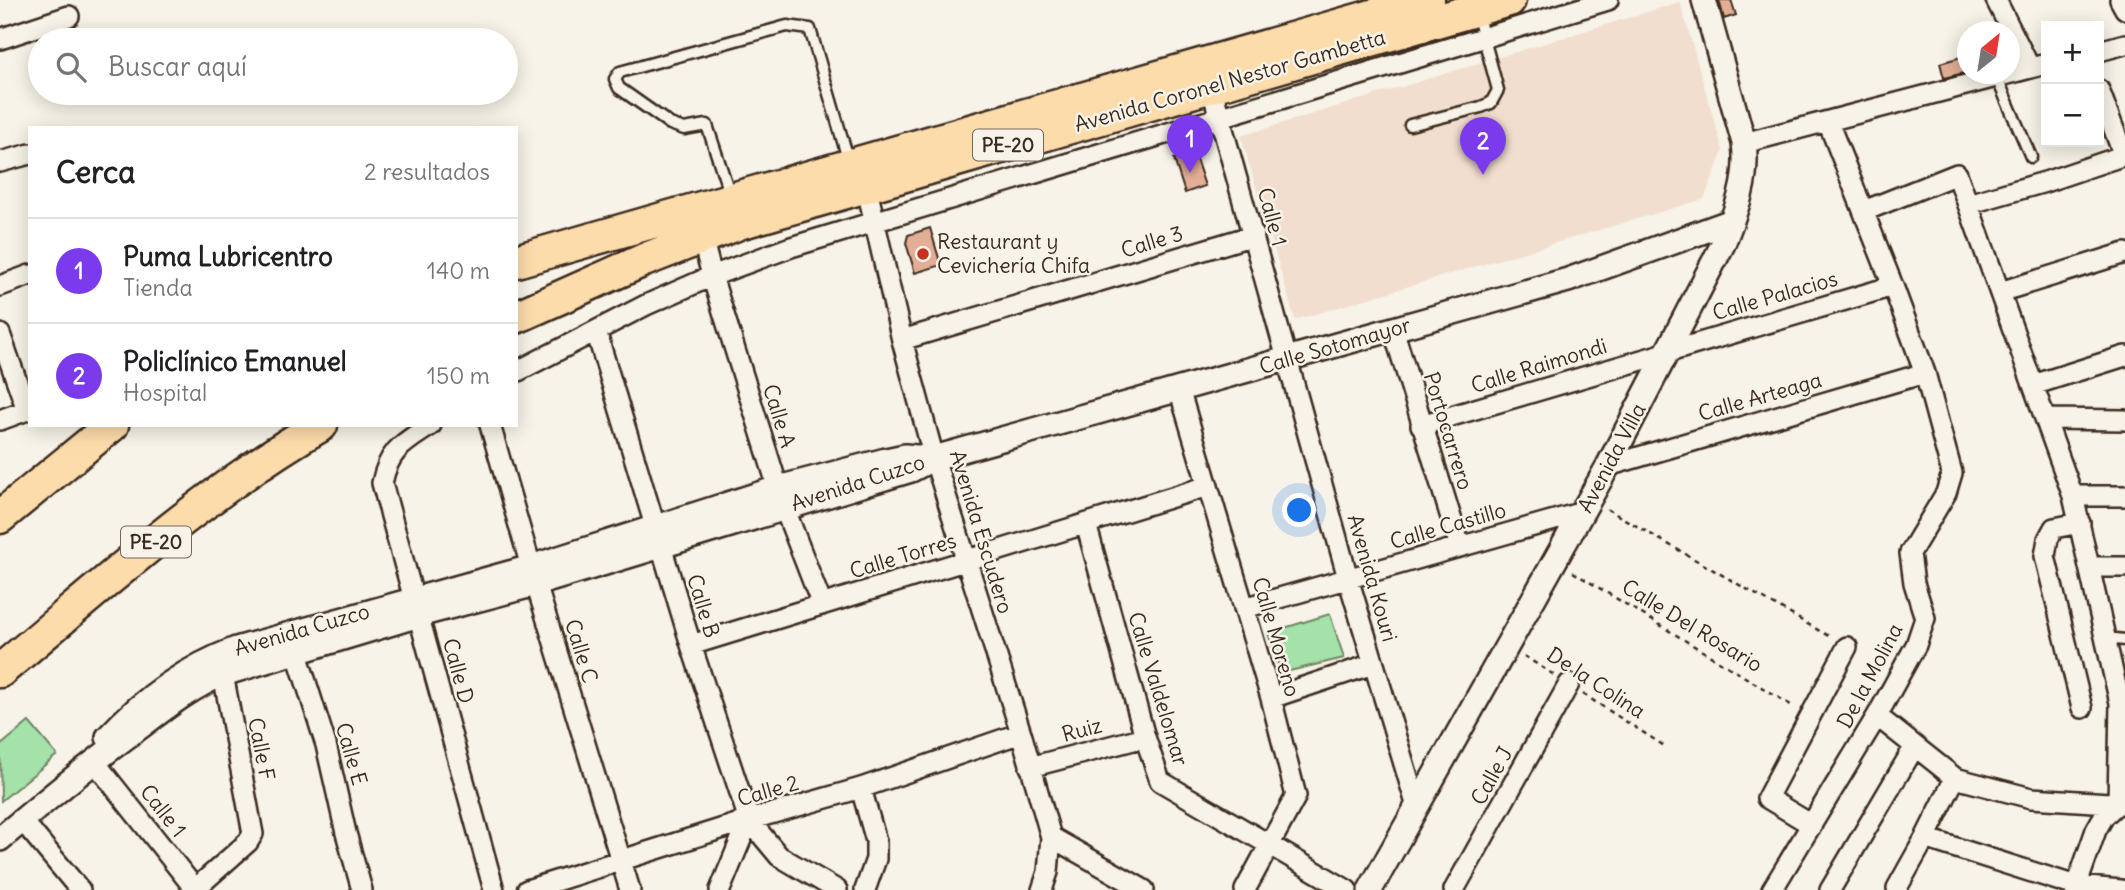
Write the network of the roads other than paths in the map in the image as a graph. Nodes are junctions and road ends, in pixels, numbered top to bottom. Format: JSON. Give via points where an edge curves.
{"nodes":[{"id":1,"x":1428,"y":0,"type":"edge"},
{"id":2,"x":1509,"y":0,"type":"edge"},
{"id":3,"x":1608,"y":0,"type":"edge"},
{"id":4,"x":1704,"y":0,"type":"edge"},
{"id":5,"x":1996,"y":0,"type":"edge"},
{"id":6,"x":2120,"y":0,"type":"edge"},
{"id":7,"x":2125,"y":9,"type":"edge"},
{"id":8,"x":69,"y":16,"type":"dead end"},
{"id":9,"x":1481,"y":24,"type":"junction"},
{"id":10,"x":33,"y":28,"type":"edge"},
{"id":11,"x":28,"y":30,"type":"edge"},
{"id":12,"x":0,"y":39,"type":"edge"},
{"id":13,"x":2125,"y":44,"type":"edge"},
{"id":14,"x":2104,"y":50,"type":"edge"},
{"id":15,"x":2038,"y":66,"type":"edge"},
{"id":16,"x":2020,"y":71,"type":"edge"},
{"id":17,"x":1974,"y":84,"type":"edge"},
{"id":18,"x":2000,"y":84,"type":"edge"},
{"id":19,"x":1211,"y":86,"type":"junction"},
{"id":20,"x":2104,"y":102,"type":"edge"},
{"id":21,"x":1222,"y":119,"type":"junction"},
{"id":22,"x":1828,"y":122,"type":"junction"},
{"id":23,"x":1410,"y":125,"type":"dead end"},
{"id":24,"x":1744,"y":143,"type":"junction"},
{"id":25,"x":28,"y":155,"type":"edge"},
{"id":26,"x":2125,"y":155,"type":"edge"},
{"id":27,"x":2031,"y":157,"type":"dead end"},
{"id":28,"x":0,"y":162,"type":"edge"},
{"id":29,"x":858,"y":175,"type":"junction"},
{"id":30,"x":731,"y":199,"type":"junction"},
{"id":31,"x":1968,"y":204,"type":"junction"},
{"id":32,"x":1864,"y":211,"type":"junction"},
{"id":33,"x":874,"y":221,"type":"junction"},
{"id":34,"x":1732,"y":221,"type":"junction"},
{"id":35,"x":1254,"y":235,"type":"junction"},
{"id":36,"x":702,"y":237,"type":"junction"},
{"id":37,"x":2125,"y":253,"type":"edge"},
{"id":38,"x":518,"y":260,"type":"edge"},
{"id":39,"x":28,"y":276,"type":"edge"},
{"id":40,"x":712,"y":276,"type":"junction"},
{"id":41,"x":0,"y":286,"type":"edge"},
{"id":42,"x":1893,"y":286,"type":"junction"},
{"id":43,"x":2000,"y":292,"type":"junction"},
{"id":44,"x":518,"y":316,"type":"edge"},
{"id":45,"x":1393,"y":329,"type":"junction"},
{"id":46,"x":596,"y":331,"type":"junction"},
{"id":47,"x":0,"y":334,"type":"edge"},
{"id":48,"x":902,"y":340,"type":"junction"},
{"id":49,"x":1670,"y":350,"type":"junction"},
{"id":50,"x":2125,"y":356,"type":"edge"},
{"id":51,"x":1287,"y":360,"type":"junction"},
{"id":52,"x":518,"y":371,"type":"edge"},
{"id":53,"x":1925,"y":373,"type":"junction"},
{"id":54,"x":2033,"y":385,"type":"junction"},
{"id":55,"x":1179,"y":389,"type":"junction"},
{"id":56,"x":28,"y":407,"type":"edge"},
{"id":57,"x":28,"y":410,"type":"edge"},
{"id":58,"x":2047,"y":419,"type":"junction"},
{"id":59,"x":0,"y":420,"type":"edge"},
{"id":60,"x":2125,"y":420,"type":"edge"},
{"id":61,"x":1421,"y":425,"type":"junction"},
{"id":62,"x":110,"y":427,"type":"edge"},
{"id":63,"x":318,"y":427,"type":"edge"},
{"id":64,"x":428,"y":427,"type":"edge"},
{"id":65,"x":491,"y":427,"type":"edge"},
{"id":66,"x":934,"y":458,"type":"junction"},
{"id":67,"x":1608,"y":466,"type":"junction"},
{"id":68,"x":1209,"y":486,"type":"junction"},
{"id":69,"x":2073,"y":496,"type":"junction"},
{"id":70,"x":2125,"y":496,"type":"edge"},
{"id":71,"x":781,"y":498,"type":"junction"},
{"id":72,"x":1587,"y":505,"type":"junction"},
{"id":73,"x":0,"y":517,"type":"edge"},
{"id":74,"x":2080,"y":523,"type":"junction"},
{"id":75,"x":1086,"y":524,"type":"junction"},
{"id":76,"x":658,"y":536,"type":"junction"},
{"id":77,"x":1460,"y":547,"type":"junction"},
{"id":78,"x":965,"y":560,"type":"junction"},
{"id":79,"x":2090,"y":567,"type":"junction"},
{"id":80,"x":2125,"y":567,"type":"edge"},
{"id":81,"x":533,"y":576,"type":"junction"},
{"id":82,"x":1348,"y":579,"type":"junction"},
{"id":83,"x":822,"y":605,"type":"junction"},
{"id":84,"x":416,"y":607,"type":"junction"},
{"id":85,"x":1244,"y":608,"type":"junction"},
{"id":86,"x":2105,"y":638,"type":"junction"},
{"id":87,"x":2125,"y":640,"type":"edge"},
{"id":88,"x":293,"y":642,"type":"junction"},
{"id":89,"x":691,"y":645,"type":"junction"},
{"id":90,"x":1847,"y":647,"type":"road end"},
{"id":91,"x":1373,"y":664,"type":"junction"},
{"id":92,"x":0,"y":671,"type":"edge"},
{"id":93,"x":223,"y":674,"type":"junction"},
{"id":94,"x":1569,"y":684,"type":"road end"},
{"id":95,"x":1271,"y":698,"type":"junction"},
{"id":96,"x":2082,"y":708,"type":"dead end"},
{"id":97,"x":1877,"y":716,"type":"junction"},
{"id":98,"x":1021,"y":733,"type":"junction"},
{"id":99,"x":1145,"y":737,"type":"junction"},
{"id":100,"x":1915,"y":746,"type":"junction"},
{"id":101,"x":94,"y":761,"type":"junction"},
{"id":102,"x":1030,"y":767,"type":"junction"},
{"id":103,"x":1955,"y":778,"type":"junction"},
{"id":104,"x":861,"y":788,"type":"junction"},
{"id":105,"x":2122,"y":804,"type":"edge"},
{"id":106,"x":1417,"y":807,"type":"junction"},
{"id":107,"x":22,"y":820,"type":"junction"},
{"id":108,"x":749,"y":820,"type":"junction"},
{"id":109,"x":1812,"y":825,"type":"junction"},
{"id":110,"x":1051,"y":837,"type":"junction"},
{"id":111,"x":1925,"y":838,"type":"junction"},
{"id":112,"x":0,"y":839,"type":"edge"},
{"id":113,"x":1270,"y":845,"type":"junction"},
{"id":114,"x":622,"y":861,"type":"junction"},
{"id":115,"x":355,"y":888,"type":"edge"},
{"id":116,"x":1897,"y":888,"type":"edge"},
{"id":117,"x":2076,"y":888,"type":"edge"},
{"id":118,"x":80,"y":890,"type":"edge"},
{"id":119,"x":195,"y":890,"type":"edge"},
{"id":120,"x":494,"y":890,"type":"edge"},
{"id":121,"x":527,"y":890,"type":"edge"},
{"id":122,"x":631,"y":890,"type":"edge"},
{"id":123,"x":720,"y":890,"type":"edge"},
{"id":124,"x":837,"y":890,"type":"edge"},
{"id":125,"x":865,"y":890,"type":"edge"},
{"id":126,"x":1042,"y":890,"type":"edge"},
{"id":127,"x":1144,"y":890,"type":"edge"},
{"id":128,"x":1245,"y":890,"type":"edge"},
{"id":129,"x":1348,"y":890,"type":"edge"},
{"id":130,"x":1370,"y":890,"type":"edge"},
{"id":131,"x":1454,"y":890,"type":"edge"},
{"id":132,"x":1772,"y":890,"type":"edge"},
{"id":133,"x":1830,"y":890,"type":"edge"},
{"id":134,"x":2121,"y":890,"type":"edge"}],
"edges":[{"from":1,"to":29,"type":"highway","name":"Avenida Coronel Nestor Gambetta","number":"PE-20"},
{"from":2,"to":9,"type":"highway","name":"Avenida Coronel Nestor Gambetta","number":"PE-20"},
{"from":3,"to":9,"type":"street"},
{"from":4,"to":24,"type":"street","name":"Avenida Villa"},
{"from":5,"to":15,"type":"street"},
{"from":6,"to":7,"type":"street"},
{"from":8,"to":10,"type":"street"},
{"from":9,"to":19,"type":"highway","name":"Avenida Coronel Nestor Gambetta","number":"PE-20"},
{"from":9,"to":21,"type":"street"},
{"from":9,"to":23,"type":"lane","via":[[1496,97],[1481,107]]},
{"from":11,"to":12,"type":"street"},
{"from":13,"to":14,"type":"street"},
{"from":15,"to":16,"type":"street"},
{"from":17,"to":22,"type":"street"},
{"from":18,"to":27,"type":"lane"},
{"from":19,"to":21,"type":"street","name":"Calle 1"},
{"from":19,"to":29,"type":"highway","name":"Avenida Coronel Nestor Gambetta","number":"PE-20"},
{"from":20,"to":26,"type":"street"},
{"from":21,"to":33,"type":"street"},
{"from":21,"to":35,"type":"street","name":"Calle 1"},
{"from":22,"to":24,"type":"street"},
{"from":22,"to":32,"type":"street"},
{"from":24,"to":34,"type":"street","name":"Avenida Villa","via":[[1745,178]]},
{"from":25,"to":28,"type":"street"},
{"from":26,"to":31,"type":"street"},
{"from":29,"to":30,"type":"highway","name":"Avenida Coronel Nestor Gambetta","number":"PE-20"},
{"from":29,"to":30,"type":"lane","via":[[810,29],[787,26],[620,72],[615,79],[619,88],[670,124],[684,129],[707,125]]},
{"from":29,"to":33,"type":"street","name":"Avenida Escudero"},
{"from":29,"to":36,"type":"highway","name":"Avenida Coronel Nestor Gambetta","number":"PE-20"},
{"from":30,"to":38,"type":"highway","name":"Avenida Coronel Nestor Gambetta","number":"PE-20"},
{"from":31,"to":32,"type":"street","via":[[1957,174]]},
{"from":31,"to":43,"type":"street"},
{"from":32,"to":42,"type":"street"},
{"from":33,"to":40,"type":"street"},
{"from":33,"to":48,"type":"street","name":"Avenida Escudero"},
{"from":34,"to":45,"type":"street","name":"Calle Sotomayor","via":[[1568,280]]},
{"from":34,"to":49,"type":"street","name":"Avenida Villa"},
{"from":35,"to":48,"type":"street","name":"Calle 3"},
{"from":35,"to":51,"type":"street","name":"Calle 1"},
{"from":36,"to":40,"type":"street","name":"Calle A"},
{"from":36,"to":44,"type":"highway","name":"Avenida Coronel Nestor Gambetta","number":"PE-20"},
{"from":37,"to":43,"type":"street"},
{"from":39,"to":41,"type":"street"},
{"from":40,"to":46,"type":"street"},
{"from":40,"to":71,"type":"street","name":"Calle A"},
{"from":42,"to":49,"type":"street","name":"Calle Palacios"},
{"from":42,"to":53,"type":"street"},
{"from":43,"to":54,"type":"street"},
{"from":45,"to":51,"type":"street","name":"Calle Sotomayor"},
{"from":45,"to":61,"type":"street","name":"Portocarrero"},
{"from":46,"to":52,"type":"street"},
{"from":46,"to":76,"type":"street","name":"Calle B"},
{"from":47,"to":56,"type":"street"},
{"from":48,"to":66,"type":"street","name":"Avenida Escudero"},
{"from":49,"to":61,"type":"street","name":"Calle Raimondi"},
{"from":49,"to":67,"type":"street","name":"Avenida Villa"},
{"from":50,"to":54,"type":"street"},
{"from":51,"to":55,"type":"street","name":"Calle Sotomayor"},
{"from":51,"to":82,"type":"street","name":"Avenida Kouri"},
{"from":53,"to":67,"type":"street","name":"Calle Arteaga"},
{"from":53,"to":97,"type":"street","name":"De la Molina","via":[[1952,473],[1946,493],[1910,553],[1925,618],[1916,645]]},
{"from":54,"to":58,"type":"street"},
{"from":55,"to":66,"type":"street","name":"Calle Sotomayor"},
{"from":55,"to":68,"type":"street","name":"Calle Moreno"},
{"from":57,"to":59,"type":"street"},
{"from":58,"to":60,"type":"street"},
{"from":58,"to":69,"type":"street"},
{"from":61,"to":77,"type":"street","name":"Portocarrero"},
{"from":62,"to":73,"type":"highway"},
{"from":63,"to":92,"type":"highway","number":"PE-20","via":[[172,529]]},
{"from":64,"to":84,"type":"street","name":"Calle D","via":[[396,449],[382,483]]},
{"from":65,"to":81,"type":"street","name":"Calle C"},
{"from":66,"to":71,"type":"street","name":"Avenida Cuzco","via":[[905,456]]},
{"from":66,"to":78,"type":"street","name":"Avenida Escudero"},
{"from":67,"to":72,"type":"street","name":"Avenida Villa"},
{"from":68,"to":75,"type":"street","name":"Calle Torres"},
{"from":68,"to":85,"type":"street","name":"Calle Moreno"},
{"from":69,"to":70,"type":"street"},
{"from":69,"to":74,"type":"street"},
{"from":71,"to":76,"type":"street","name":"Avenida Cuzco"},
{"from":71,"to":83,"type":"street","name":"Calle A"},
{"from":72,"to":77,"type":"street","name":"Calle Castillo"},
{"from":72,"to":106,"type":"street","name":"Avenida Villa"},
{"from":74,"to":79,"type":"street"},
{"from":74,"to":96,"type":"street","via":[[2054,528],[2045,556]]},
{"from":75,"to":78,"type":"street","name":"Calle Torres"},
{"from":75,"to":99,"type":"street","name":"Calle Valdelomar"},
{"from":76,"to":81,"type":"street","name":"Avenida Cuzco"},
{"from":76,"to":89,"type":"street","name":"Calle B"},
{"from":77,"to":82,"type":"street","name":"Calle Castillo"},
{"from":78,"to":83,"type":"street","name":"Calle Torres"},
{"from":78,"to":98,"type":"street","name":"Avenida Escudero"},
{"from":79,"to":80,"type":"street"},
{"from":79,"to":86,"type":"street"},
{"from":81,"to":84,"type":"street","name":"Avenida Cuzco"},
{"from":81,"to":114,"type":"street","name":"Calle C"},
{"from":82,"to":85,"type":"street","name":"Calle Castillo"},
{"from":82,"to":91,"type":"street","name":"Avenida Kouri"},
{"from":83,"to":89,"type":"street","name":"Calle Torres"},
{"from":84,"to":88,"type":"street","name":"Avenida Cuzco"},
{"from":84,"to":120,"type":"street","name":"Calle D"},
{"from":85,"to":95,"type":"street","name":"Calle Moreno"},
{"from":86,"to":87,"type":"lane"},
{"from":86,"to":105,"type":"street","via":[[2120,703]]},
{"from":88,"to":93,"type":"street","name":"Avenida Cuzco"},
{"from":88,"to":101,"type":"street","name":"Avenida Cuzco","via":[[223,654],[169,683],[119,726]]},
{"from":88,"to":115,"type":"street","name":"Calle E","via":[[326,745]]},
{"from":89,"to":108,"type":"street","name":"Calle B"},
{"from":90,"to":109,"type":"street","via":[[1767,798]]},
{"from":91,"to":95,"type":"street"},
{"from":91,"to":106,"type":"street","name":"Avenida Kouri"},
{"from":93,"to":101,"type":"street","name":"Avenida Cuzco","via":[[186,693]]},
{"from":93,"to":119,"type":"street","name":"Calle F","via":[[253,834]]},
{"from":94,"to":131,"type":"street","name":"Calle J"},
{"from":95,"to":113,"type":"street","name":"Calle Moreno","via":[[1296,796]]},
{"from":97,"to":100,"type":"street"},
{"from":97,"to":109,"type":"street","name":"De la Molina"},
{"from":98,"to":102,"type":"street","name":"Avenida Escudero"},
{"from":98,"to":104,"type":"street","name":"Calle 2"},
{"from":99,"to":102,"type":"street","name":"Ruiz"},
{"from":99,"to":113,"type":"street","name":"Calle Valdelomar","via":[[1160,781]]},
{"from":100,"to":103,"type":"street"},
{"from":100,"to":133,"type":"street"},
{"from":101,"to":107,"type":"street","name":"Avenida Cuzco"},
{"from":101,"to":119,"type":"street","name":"Calle 1"},
{"from":102,"to":110,"type":"street","name":"Avenida Escudero"},
{"from":103,"to":105,"type":"street","via":[[2031,798]]},
{"from":103,"to":111,"type":"street"},
{"from":104,"to":108,"type":"street","name":"Calle 2"},
{"from":104,"to":125,"type":"street","via":[[876,841],[876,859]]},
{"from":105,"to":117,"type":"street","via":[[2104,816]]},
{"from":106,"to":130,"type":"street","name":"Avenida Villa"},
{"from":107,"to":112,"type":"street","name":"Avenida Cuzco"},
{"from":107,"to":118,"type":"street"},
{"from":108,"to":114,"type":"street","name":"Calle 2"},
{"from":108,"to":123,"type":"street"},
{"from":108,"to":124,"type":"street","via":[[779,856]]},
{"from":109,"to":132,"type":"street","name":"De la Molina"},
{"from":110,"to":126,"type":"street","name":"Avenida Escudero"},
{"from":110,"to":127,"type":"street"},
{"from":111,"to":116,"type":"street"},
{"from":111,"to":117,"type":"street"},
{"from":113,"to":128,"type":"street","name":"Calle Moreno"},
{"from":113,"to":129,"type":"street","name":"Calle Valdelomar"},
{"from":114,"to":121,"type":"street","name":"Calle 2"},
{"from":114,"to":122,"type":"street","name":"Calle C"},
{"from":117,"to":134,"type":"street"}]}
